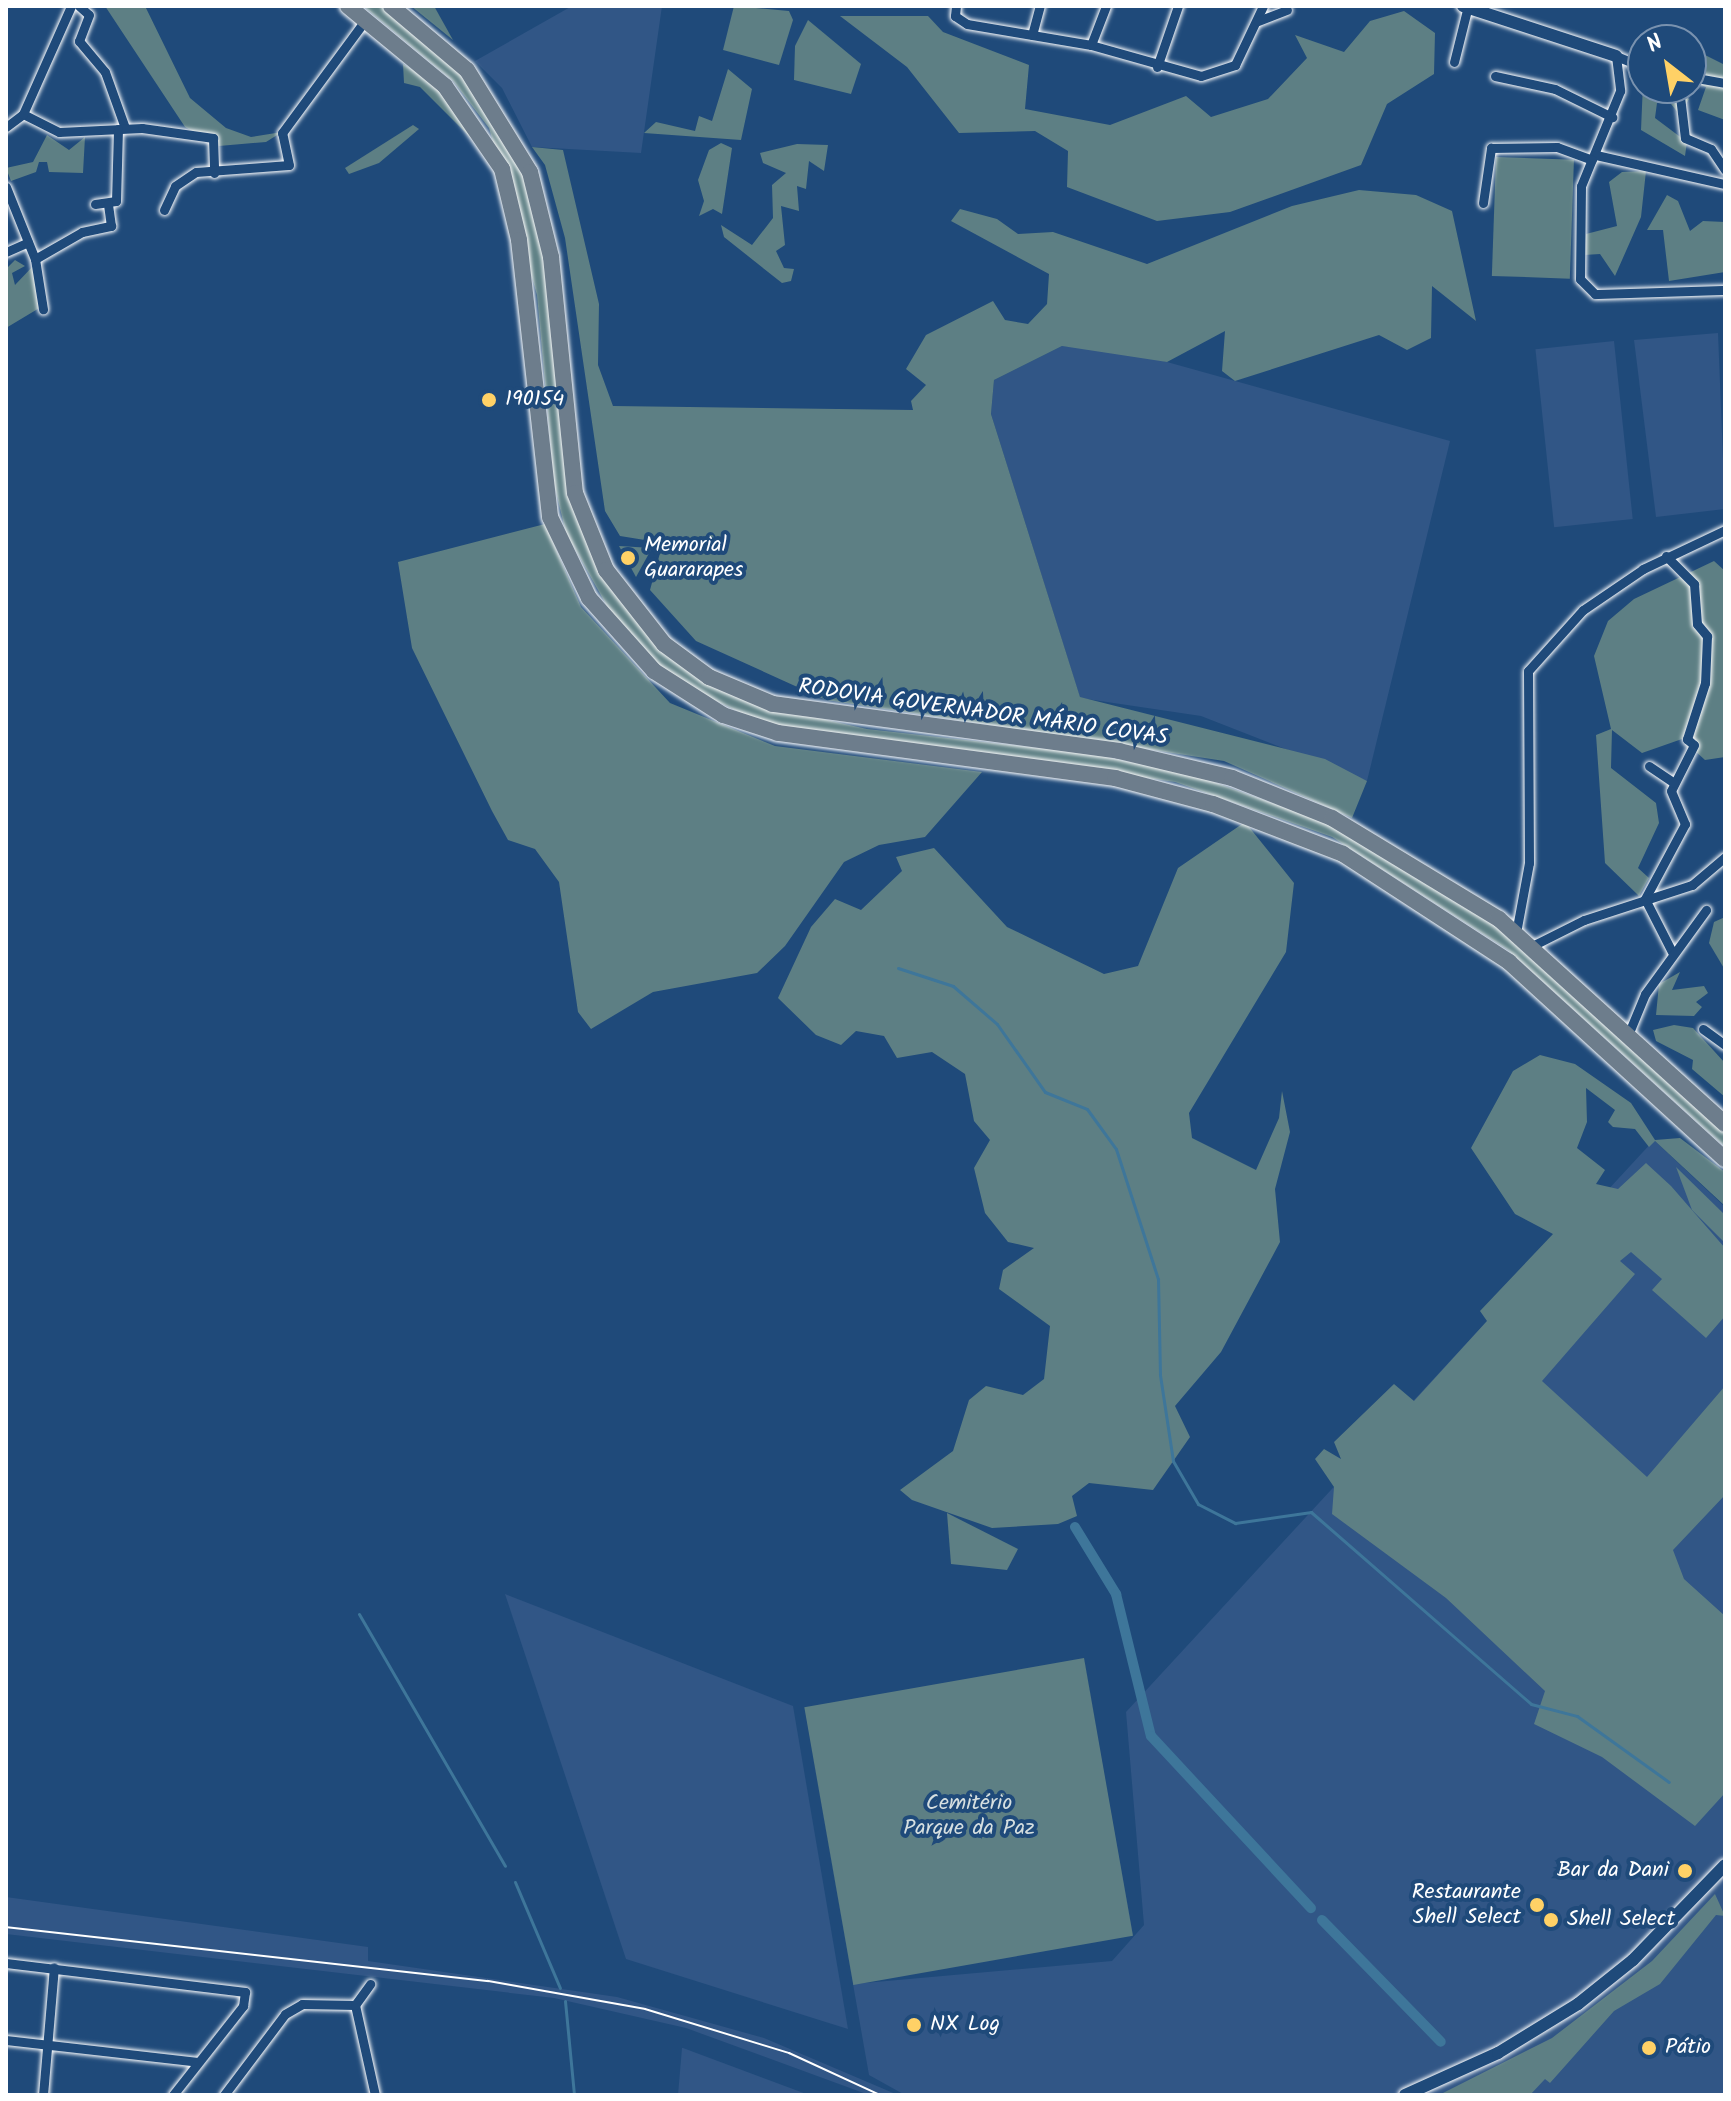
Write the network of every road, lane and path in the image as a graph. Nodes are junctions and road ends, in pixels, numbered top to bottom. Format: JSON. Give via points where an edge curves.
{"nodes":[{"id":1,"x":71,"y":6,"type":"edge"},
{"id":2,"x":79,"y":6,"type":"edge"},
{"id":3,"x":348,"y":6,"type":"edge"},
{"id":4,"x":391,"y":6,"type":"edge"},
{"id":5,"x":1040,"y":6,"type":"edge"},
{"id":6,"x":1106,"y":6,"type":"edge"},
{"id":7,"x":1178,"y":6,"type":"edge"},
{"id":8,"x":1263,"y":6,"type":"edge"},
{"id":9,"x":1466,"y":7,"type":"edge"},
{"id":10,"x":1287,"y":10,"type":"dead end"},
{"id":11,"x":956,"y":11,"type":"edge"},
{"id":12,"x":366,"y":19,"type":"junction"},
{"id":13,"x":1258,"y":21,"type":"junction"},
{"id":14,"x":1032,"y":35,"type":"junction"},
{"id":15,"x":1091,"y":45,"type":"junction"},
{"id":16,"x":1616,"y":56,"type":"junction"},
{"id":17,"x":1627,"y":60,"type":"edge"},
{"id":18,"x":1454,"y":62,"type":"dead end"},
{"id":19,"x":1157,"y":67,"type":"junction"},
{"id":20,"x":1495,"y":76,"type":"dead end"},
{"id":21,"x":1681,"y":104,"type":"edge"},
{"id":22,"x":23,"y":114,"type":"junction"},
{"id":23,"x":1612,"y":117,"type":"junction"},
{"id":24,"x":6,"y":127,"type":"edge"},
{"id":25,"x":121,"y":128,"type":"junction"},
{"id":26,"x":1594,"y":158,"type":"junction"},
{"id":27,"x":1725,"y":170,"type":"edge"},
{"id":28,"x":214,"y":173,"type":"junction"},
{"id":29,"x":1725,"y":184,"type":"edge"},
{"id":30,"x":6,"y":187,"type":"edge"},
{"id":31,"x":1483,"y":203,"type":"dead end"},
{"id":32,"x":95,"y":204,"type":"dead end"},
{"id":33,"x":108,"y":204,"type":"junction"},
{"id":34,"x":164,"y":210,"type":"dead end"},
{"id":35,"x":28,"y":242,"type":"junction"},
{"id":36,"x":6,"y":252,"type":"edge"},
{"id":37,"x":35,"y":259,"type":"junction"},
{"id":38,"x":1725,"y":290,"type":"edge"},
{"id":39,"x":43,"y":309,"type":"dead end"},
{"id":40,"x":1725,"y":530,"type":"edge"},
{"id":41,"x":1666,"y":556,"type":"junction"},
{"id":42,"x":1649,"y":766,"type":"dead end"},
{"id":43,"x":1674,"y":783,"type":"junction"},
{"id":44,"x":1725,"y":857,"type":"edge"},
{"id":45,"x":1645,"y":899,"type":"junction"},
{"id":46,"x":1706,"y":910,"type":"dead end"},
{"id":47,"x":1516,"y":933,"type":"junction"},
{"id":48,"x":1532,"y":946,"type":"junction"},
{"id":49,"x":1672,"y":952,"type":"junction"},
{"id":50,"x":1703,"y":1029,"type":"dead end"},
{"id":51,"x":1628,"y":1035,"type":"junction"},
{"id":52,"x":1725,"y":1045,"type":"edge"},
{"id":53,"x":1703,"y":1104,"type":"junction"},
{"id":54,"x":1725,"y":1117,"type":"edge"},
{"id":55,"x":1725,"y":1124,"type":"edge"},
{"id":56,"x":1725,"y":1159,"type":"edge"},
{"id":57,"x":1725,"y":1865,"type":"edge"},
{"id":58,"x":6,"y":1963,"type":"edge"},
{"id":59,"x":54,"y":1967,"type":"junction"},
{"id":60,"x":370,"y":1984,"type":"dead end"},
{"id":61,"x":355,"y":2005,"type":"junction"},
{"id":62,"x":6,"y":2040,"type":"edge"},
{"id":63,"x":47,"y":2045,"type":"junction"},
{"id":64,"x":198,"y":2062,"type":"junction"},
{"id":65,"x":174,"y":2094,"type":"edge"},
{"id":66,"x":43,"y":2095,"type":"edge"},
{"id":67,"x":224,"y":2095,"type":"edge"},
{"id":68,"x":375,"y":2095,"type":"edge"},
{"id":69,"x":1405,"y":2095,"type":"edge"}],
"edges":[{"from":1,"to":22,"type":"street"},
{"from":2,"to":25,"type":"street","via":[[89,15],[79,41],[105,72]]},
{"from":3,"to":12,"type":"highway","name":"RODOVIA GOVERNADOR MÁRIO COVAS"},
{"from":4,"to":47,"type":"highway","name":"RODOVIA GOVERNADOR MÁRIO COVAS","via":[[467,70],[530,172],[551,257],[575,493],[606,570],[664,644],[709,677],[773,704],[1119,751],[1232,778],[1367,835]]},
{"from":5,"to":14,"type":"street"},
{"from":6,"to":15,"type":"street"},
{"from":7,"to":19,"type":"street"},
{"from":8,"to":13,"type":"street"},
{"from":9,"to":16,"type":"main road"},
{"from":9,"to":18,"type":"street"},
{"from":10,"to":13,"type":"street"},
{"from":11,"to":14,"type":"street"},
{"from":12,"to":28,"type":"street","via":[[282,133],[289,165]]},
{"from":12,"to":56,"type":"highway","name":"RODOVIA GOVERNADOR MÁRIO COVAS","via":[[445,86],[502,169],[519,240],[550,517],[589,598],[654,671],[723,715],[778,733],[1115,778],[1224,807],[1343,854],[1509,962]]},
{"from":13,"to":19,"type":"street","via":[[1230,70],[1201,76]]},
{"from":14,"to":15,"type":"street"},
{"from":15,"to":19,"type":"street"},
{"from":16,"to":17,"type":"street"},
{"from":16,"to":23,"type":"street","via":[[1622,81]]},
{"from":20,"to":23,"type":"street","via":[[1555,89]]},
{"from":21,"to":27,"type":"street","via":[[1685,138],[1711,149]]},
{"from":22,"to":24,"type":"street"},
{"from":22,"to":25,"type":"street","via":[[41,127],[77,134]]},
{"from":23,"to":26,"type":"street"},
{"from":25,"to":28,"type":"street","via":[[213,138]]},
{"from":25,"to":33,"type":"street","via":[[116,201]]},
{"from":26,"to":29,"type":"street"},
{"from":26,"to":31,"type":"street","via":[[1557,147],[1491,148]]},
{"from":26,"to":38,"type":"street","via":[[1581,192],[1578,265],[1588,291]]},
{"from":28,"to":34,"type":"street","via":[[180,181]]},
{"from":30,"to":35,"type":"street"},
{"from":32,"to":33,"type":"street"},
{"from":33,"to":37,"type":"street","via":[[111,226],[82,232]]},
{"from":35,"to":36,"type":"street"},
{"from":35,"to":37,"type":"street"},
{"from":37,"to":39,"type":"street"},
{"from":40,"to":41,"type":"street"},
{"from":41,"to":43,"type":"street","via":[[1694,584],[1697,624],[1707,636],[1705,683],[1687,739],[1694,745]]},
{"from":41,"to":47,"type":"street","via":[[1583,610],[1528,671],[1529,863]]},
{"from":42,"to":43,"type":"street"},
{"from":43,"to":45,"type":"street","via":[[1671,795],[1685,824]]},
{"from":44,"to":45,"type":"street","via":[[1692,885]]},
{"from":45,"to":48,"type":"street"},
{"from":45,"to":49,"type":"street"},
{"from":46,"to":49,"type":"street"},
{"from":47,"to":48,"type":"highway","name":"RODOVIA GOVERNADOR MÁRIO COVAS"},
{"from":48,"to":51,"type":"highway","name":"RODOVIA GOVERNADOR MÁRIO COVAS"},
{"from":49,"to":51,"type":"street"},
{"from":50,"to":52,"type":"street"},
{"from":51,"to":53,"type":"highway","name":"RODOVIA GOVERNADOR MÁRIO COVAS"},
{"from":53,"to":54,"type":"main road"},
{"from":53,"to":55,"type":"highway","name":"RODOVIA GOVERNADOR MÁRIO COVAS"},
{"from":57,"to":69,"type":"main road","via":[[1633,1960],[1578,2004],[1498,2053]]},
{"from":58,"to":59,"type":"street"},
{"from":59,"to":63,"type":"street"},
{"from":59,"to":64,"type":"street","via":[[247,1995]]},
{"from":60,"to":61,"type":"street"},
{"from":61,"to":67,"type":"street","via":[[302,2004],[285,2014]]},
{"from":61,"to":68,"type":"street"},
{"from":62,"to":63,"type":"street"},
{"from":63,"to":64,"type":"street"},
{"from":63,"to":66,"type":"street"},
{"from":64,"to":65,"type":"street"}]}
